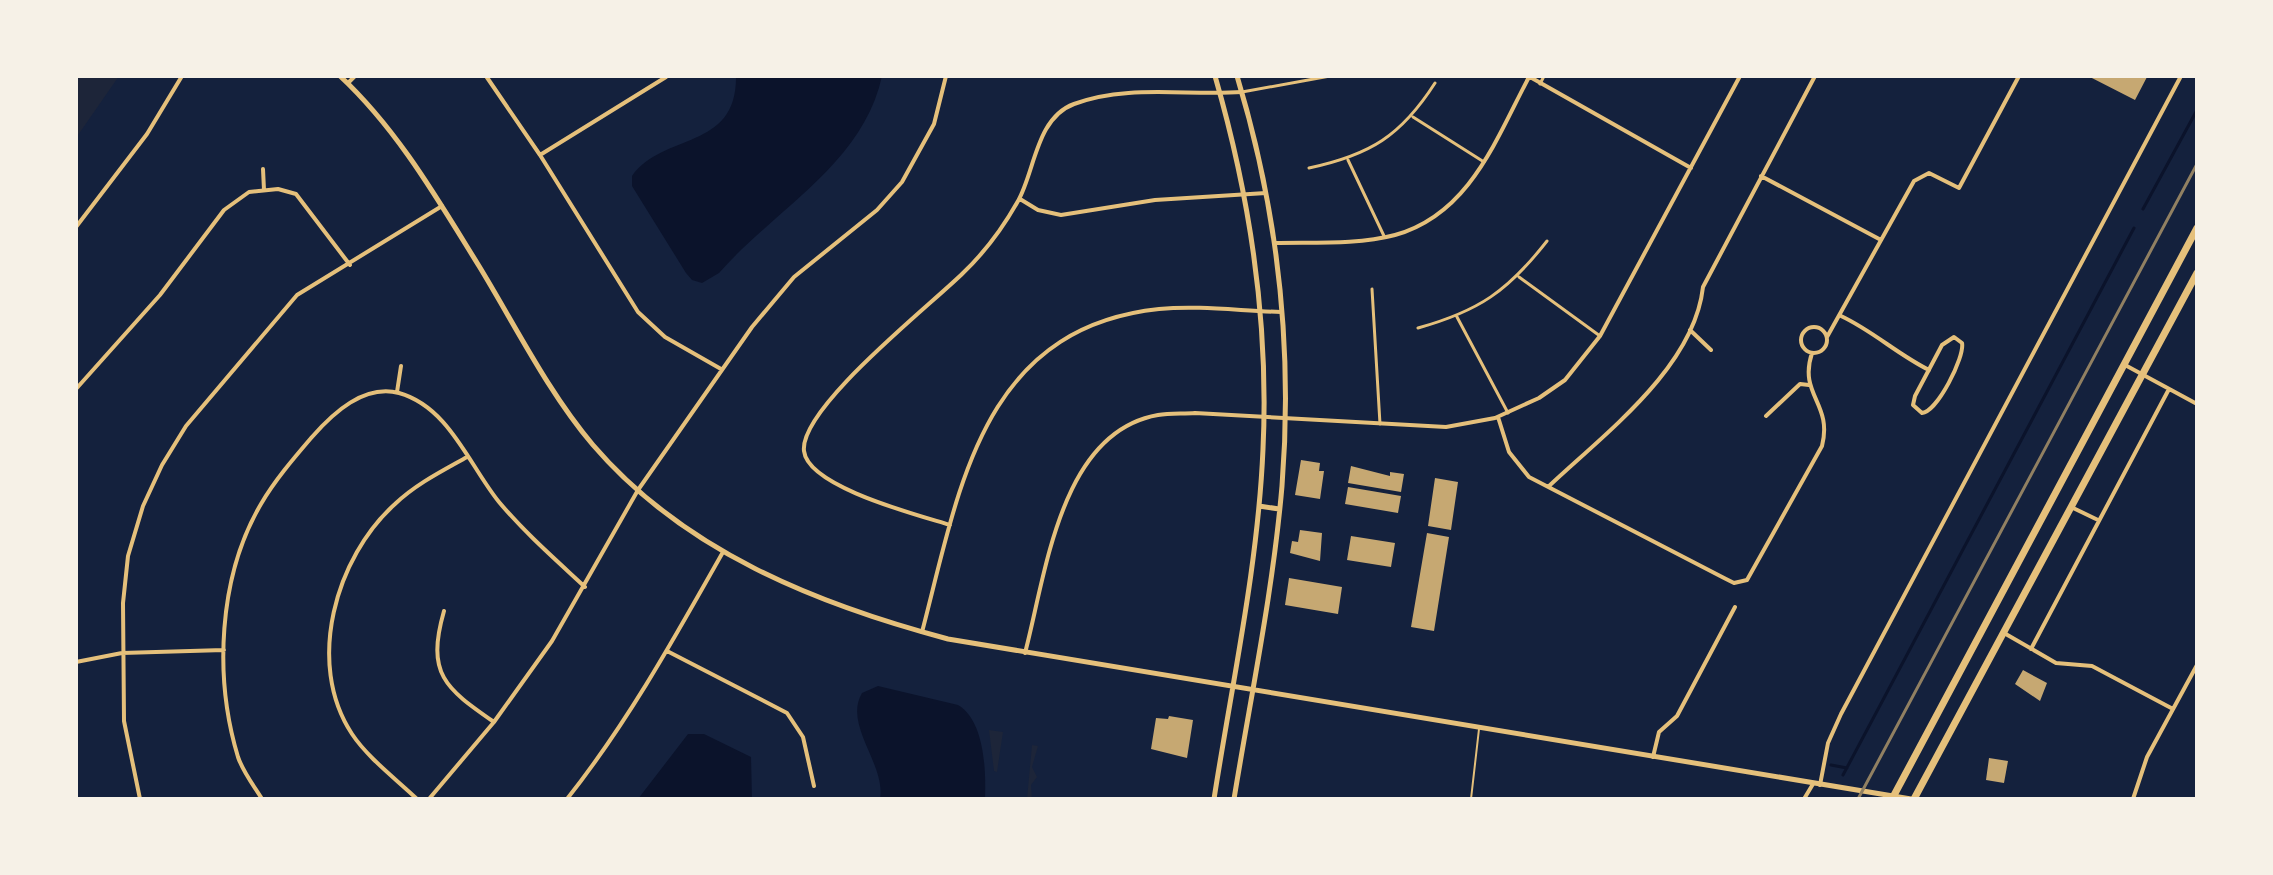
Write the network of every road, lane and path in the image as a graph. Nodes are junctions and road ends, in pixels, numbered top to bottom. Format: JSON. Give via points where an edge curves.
{"nodes":[{"id":1,"x":182,"y":76,"type":"edge"},
{"id":2,"x":340,"y":76,"type":"edge"},
{"id":3,"x":355,"y":76,"type":"edge"},
{"id":4,"x":486,"y":76,"type":"edge"},
{"id":5,"x":946,"y":76,"type":"edge"},
{"id":6,"x":1215,"y":76,"type":"edge"},
{"id":7,"x":1237,"y":76,"type":"edge"},
{"id":8,"x":1330,"y":76,"type":"edge"},
{"id":9,"x":1528,"y":76,"type":"edge"},
{"id":10,"x":1544,"y":76,"type":"edge"},
{"id":11,"x":1740,"y":76,"type":"edge"},
{"id":12,"x":1815,"y":76,"type":"edge"},
{"id":13,"x":2019,"y":76,"type":"edge"},
{"id":14,"x":2181,"y":76,"type":"edge"},
{"id":15,"x":666,"y":77,"type":"edge"},
{"id":16,"x":348,"y":83,"type":"junction"},
{"id":17,"x":1435,"y":83,"type":"dead end"},
{"id":18,"x":1540,"y":84,"type":"junction"},
{"id":19,"x":1242,"y":92,"type":"junction"},
{"id":20,"x":1220,"y":93,"type":"junction"},
{"id":21,"x":1413,"y":117,"type":"junction"},
{"id":22,"x":540,"y":155,"type":"junction"},
{"id":23,"x":1348,"y":160,"type":"junction"},
{"id":24,"x":1484,"y":162,"type":"junction"},
{"id":25,"x":1309,"y":168,"type":"dead end"},
{"id":26,"x":1691,"y":168,"type":"junction"},
{"id":27,"x":263,"y":169,"type":"dead end"},
{"id":28,"x":1761,"y":176,"type":"junction"},
{"id":29,"x":264,"y":190,"type":"junction"},
{"id":30,"x":1266,"y":193,"type":"junction"},
{"id":31,"x":1245,"y":196,"type":"junction"},
{"id":32,"x":1020,"y":199,"type":"junction"},
{"id":33,"x":442,"y":206,"type":"junction"},
{"id":34,"x":76,"y":227,"type":"edge"},
{"id":35,"x":2197,"y":228,"type":"edge"},
{"id":36,"x":1384,"y":237,"type":"junction"},
{"id":37,"x":1881,"y":240,"type":"junction"},
{"id":38,"x":1547,"y":241,"type":"dead end"},
{"id":39,"x":1274,"y":243,"type":"junction"},
{"id":40,"x":350,"y":265,"type":"junction"},
{"id":41,"x":2197,"y":273,"type":"edge"},
{"id":42,"x":1519,"y":277,"type":"junction"},
{"id":43,"x":1372,"y":289,"type":"dead end"},
{"id":44,"x":1260,"y":311,"type":"junction"},
{"id":45,"x":1281,"y":312,"type":"junction"},
{"id":46,"x":1841,"y":316,"type":"junction"},
{"id":47,"x":1457,"y":317,"type":"junction"},
{"id":48,"x":1418,"y":328,"type":"dead end"},
{"id":49,"x":1690,"y":330,"type":"junction"},
{"id":50,"x":1600,"y":336,"type":"junction"},
{"id":51,"x":1827,"y":337,"type":"junction"},
{"id":52,"x":1711,"y":350,"type":"dead end"},
{"id":53,"x":1812,"y":353,"type":"junction"},
{"id":54,"x":2124,"y":364,"type":"junction"},
{"id":55,"x":401,"y":366,"type":"dead end"},
{"id":56,"x":721,"y":369,"type":"junction"},
{"id":57,"x":1929,"y":370,"type":"junction"},
{"id":58,"x":2143,"y":374,"type":"junction"},
{"id":59,"x":1809,"y":385,"type":"junction"},
{"id":60,"x":76,"y":389,"type":"edge"},
{"id":61,"x":2169,"y":389,"type":"junction"},
{"id":62,"x":397,"y":392,"type":"junction"},
{"id":63,"x":2197,"y":404,"type":"edge"},
{"id":64,"x":1508,"y":414,"type":"junction"},
{"id":65,"x":1766,"y":416,"type":"dead end"},
{"id":66,"x":1264,"y":417,"type":"junction"},
{"id":67,"x":1498,"y":417,"type":"junction"},
{"id":68,"x":1285,"y":418,"type":"junction"},
{"id":69,"x":1380,"y":424,"type":"junction"},
{"id":70,"x":467,"y":457,"type":"junction"},
{"id":71,"x":1547,"y":487,"type":"junction"},
{"id":72,"x":638,"y":490,"type":"junction"},
{"id":73,"x":1259,"y":506,"type":"junction"},
{"id":74,"x":2071,"y":507,"type":"junction"},
{"id":75,"x":1279,"y":509,"type":"junction"},
{"id":76,"x":2098,"y":520,"type":"junction"},
{"id":77,"x":950,"y":525,"type":"junction"},
{"id":78,"x":723,"y":552,"type":"junction"},
{"id":79,"x":585,"y":587,"type":"junction"},
{"id":80,"x":1735,"y":607,"type":"dead end"},
{"id":81,"x":444,"y":611,"type":"dead end"},
{"id":82,"x":922,"y":632,"type":"junction"},
{"id":83,"x":2004,"y":633,"type":"junction"},
{"id":84,"x":2031,"y":649,"type":"junction"},
{"id":85,"x":224,"y":650,"type":"junction"},
{"id":86,"x":667,"y":651,"type":"junction"},
{"id":87,"x":122,"y":653,"type":"junction"},
{"id":88,"x":1025,"y":653,"type":"junction"},
{"id":89,"x":76,"y":662,"type":"edge"},
{"id":90,"x":2197,"y":665,"type":"edge"},
{"id":91,"x":1232,"y":686,"type":"junction"},
{"id":92,"x":1252,"y":690,"type":"junction"},
{"id":93,"x":2173,"y":709,"type":"junction"},
{"id":94,"x":494,"y":722,"type":"junction"},
{"id":95,"x":1479,"y":728,"type":"junction"},
{"id":96,"x":1653,"y":757,"type":"junction"},
{"id":97,"x":1817,"y":784,"type":"junction"},
{"id":98,"x":814,"y":786,"type":"dead end"},
{"id":99,"x":1893,"y":798,"type":"edge"},
{"id":100,"x":140,"y":799,"type":"edge"},
{"id":101,"x":262,"y":799,"type":"edge"},
{"id":102,"x":417,"y":799,"type":"edge"},
{"id":103,"x":429,"y":799,"type":"edge"},
{"id":104,"x":567,"y":799,"type":"edge"},
{"id":105,"x":1214,"y":799,"type":"edge"},
{"id":106,"x":1234,"y":799,"type":"edge"},
{"id":107,"x":1471,"y":799,"type":"edge"},
{"id":108,"x":1804,"y":799,"type":"edge"},
{"id":109,"x":1912,"y":799,"type":"edge"},
{"id":110,"x":2133,"y":799,"type":"edge"}],
"edges":[{"from":1,"to":34,"type":"street","via":[[147,134]]},
{"from":2,"to":16,"type":"street"},
{"from":3,"to":16,"type":"street"},
{"from":4,"to":22,"type":"street"},
{"from":5,"to":56,"type":"street","via":[[934,124],[902,182],[877,210],[794,277]]},
{"from":6,"to":20,"type":"street"},
{"from":7,"to":19,"type":"street"},
{"from":8,"to":19,"type":"street"},
{"from":9,"to":18,"type":"street"},
{"from":9,"to":24,"type":"street"},
{"from":10,"to":18,"type":"street"},
{"from":11,"to":26,"type":"street"},
{"from":12,"to":28,"type":"street"},
{"from":13,"to":37,"type":"street","via":[[1959,188],[1922,174]]},
{"from":14,"to":97,"type":"street","via":[[1841,714]]},
{"from":15,"to":22,"type":"street"},
{"from":16,"to":33,"type":"street","via":[[398,140]]},
{"from":17,"to":21,"type":"street"},
{"from":18,"to":26,"type":"street"},
{"from":19,"to":20,"type":"street"},
{"from":19,"to":30,"type":"street"},
{"from":20,"to":31,"type":"street"},
{"from":20,"to":32,"type":"street","via":[[1138,92],[1072,104],[1054,118],[1032,160]]},
{"from":21,"to":23,"type":"street","via":[[1384,142]]},
{"from":21,"to":24,"type":"street"},
{"from":22,"to":56,"type":"street","via":[[650,327]]},
{"from":23,"to":25,"type":"street"},
{"from":23,"to":36,"type":"street"},
{"from":24,"to":36,"type":"street","via":[[1468,187],[1438,215]]},
{"from":26,"to":50,"type":"street"},
{"from":27,"to":29,"type":"street"},
{"from":28,"to":37,"type":"street"},
{"from":28,"to":49,"type":"street","via":[[1703,287]]},
{"from":29,"to":40,"type":"street","via":[[296,194]]},
{"from":29,"to":60,"type":"street","via":[[249,192],[224,210],[160,295]]},
{"from":30,"to":31,"type":"street"},
{"from":30,"to":39,"type":"street"},
{"from":31,"to":32,"type":"street","via":[[1155,200],[1061,215]]},
{"from":31,"to":44,"type":"street"},
{"from":32,"to":77,"type":"street","via":[[966,271],[876,351],[806,437],[804,451],[817,474]]},
{"from":33,"to":40,"type":"street"},
{"from":33,"to":72,"type":"street","via":[[564,405]]},
{"from":35,"to":54,"type":"highway"},
{"from":36,"to":39,"type":"street"},
{"from":37,"to":46,"type":"street"},
{"from":38,"to":42,"type":"street"},
{"from":39,"to":45,"type":"street"},
{"from":40,"to":87,"type":"street","via":[[297,295],[186,426],[162,465],[128,556]]},
{"from":41,"to":58,"type":"highway"},
{"from":42,"to":47,"type":"street"},
{"from":42,"to":50,"type":"street"},
{"from":43,"to":69,"type":"street"},
{"from":44,"to":45,"type":"street"},
{"from":44,"to":66,"type":"street"},
{"from":44,"to":77,"type":"street","via":[[1141,312],[1093,327],[1052,350],[1016,381],[990,415],[966,467]]},
{"from":45,"to":68,"type":"street"},
{"from":46,"to":51,"type":"street"},
{"from":46,"to":57,"type":"street"},
{"from":47,"to":48,"type":"street"},
{"from":47,"to":64,"type":"street"},
{"from":49,"to":52,"type":"street"},
{"from":49,"to":71,"type":"street","via":[[1645,396]]},
{"from":50,"to":64,"type":"street","via":[[1565,380]]},
{"from":51,"to":53,"type":"street","via":[[1824,349]]},
{"from":51,"to":53,"type":"street","via":[[1819,328],[1804,333],[1802,345]]},
{"from":53,"to":59,"type":"street"},
{"from":54,"to":58,"type":"street"},
{"from":54,"to":99,"type":"highway"},
{"from":55,"to":62,"type":"street"},
{"from":56,"to":72,"type":"street"},
{"from":57,"to":57,"type":"street","via":[[1913,400],[1922,413],[1935,406],[1962,355],[1962,343],[1954,337],[1945,340]]},
{"from":58,"to":61,"type":"street"},
{"from":58,"to":74,"type":"highway"},
{"from":59,"to":65,"type":"street","via":[[1800,384]]},
{"from":59,"to":71,"type":"street","via":[[1827,424],[1822,446],[1747,580],[1734,583]]},
{"from":61,"to":63,"type":"street"},
{"from":61,"to":76,"type":"street"},
{"from":62,"to":70,"type":"street","via":[[426,405]]},
{"from":62,"to":85,"type":"street","via":[[357,398],[337,410],[260,505],[231,579]]},
{"from":64,"to":67,"type":"street"},
{"from":66,"to":68,"type":"street"},
{"from":66,"to":73,"type":"street"},
{"from":66,"to":88,"type":"street","via":[[1157,415],[1100,446],[1079,472],[1063,511]]},
{"from":67,"to":69,"type":"street","via":[[1446,427]]},
{"from":67,"to":71,"type":"street","via":[[1518,466]]},
{"from":68,"to":69,"type":"street"},
{"from":68,"to":75,"type":"street"},
{"from":70,"to":79,"type":"street","via":[[530,536]]},
{"from":70,"to":102,"type":"street","via":[[394,504],[368,534],[352,558],[331,626],[330,670],[352,734]]},
{"from":72,"to":78,"type":"street"},
{"from":72,"to":79,"type":"street"},
{"from":73,"to":75,"type":"street"},
{"from":73,"to":91,"type":"street"},
{"from":74,"to":76,"type":"street"},
{"from":74,"to":83,"type":"highway"},
{"from":75,"to":92,"type":"street"},
{"from":76,"to":84,"type":"street"},
{"from":77,"to":82,"type":"street"},
{"from":78,"to":82,"type":"street","via":[[803,592]]},
{"from":78,"to":86,"type":"street"},
{"from":79,"to":94,"type":"street"},
{"from":80,"to":96,"type":"street","via":[[1677,716],[1659,732]]},
{"from":81,"to":94,"type":"street","via":[[437,637],[438,665],[452,693]]},
{"from":82,"to":88,"type":"street"},
{"from":83,"to":84,"type":"street"},
{"from":83,"to":109,"type":"highway"},
{"from":84,"to":93,"type":"street","via":[[2056,663],[2092,666]]},
{"from":85,"to":87,"type":"street"},
{"from":85,"to":101,"type":"street","via":[[239,759]]},
{"from":86,"to":98,"type":"street","via":[[787,713],[803,737]]},
{"from":86,"to":104,"type":"street"},
{"from":87,"to":89,"type":"street"},
{"from":87,"to":100,"type":"street","via":[[124,721]]},
{"from":88,"to":91,"type":"street"},
{"from":90,"to":93,"type":"street"},
{"from":91,"to":92,"type":"street"},
{"from":91,"to":105,"type":"street"},
{"from":92,"to":95,"type":"street"},
{"from":92,"to":106,"type":"street"},
{"from":93,"to":110,"type":"street","via":[[2142,768]]},
{"from":94,"to":103,"type":"street"},
{"from":95,"to":96,"type":"street"},
{"from":95,"to":107,"type":"lane"},
{"from":96,"to":97,"type":"street"},
{"from":97,"to":99,"type":"street"},
{"from":97,"to":108,"type":"street"},
{"from":99,"to":109,"type":"street"}]}
